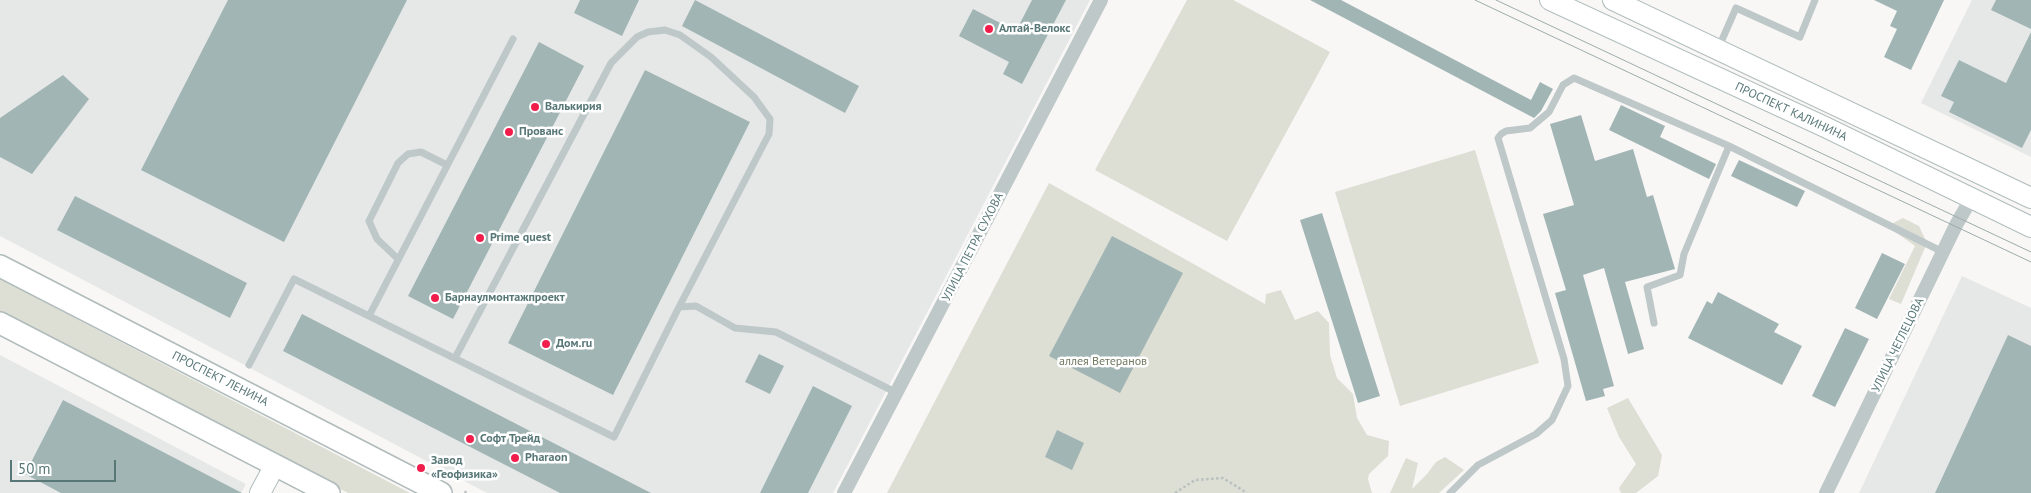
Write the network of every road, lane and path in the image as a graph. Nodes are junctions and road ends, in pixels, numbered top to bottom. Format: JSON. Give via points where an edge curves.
{"nodes":[{"id":1,"x":1101,"y":0,"type":"edge"},
{"id":2,"x":1550,"y":0,"type":"edge"},
{"id":3,"x":1613,"y":0,"type":"edge"},
{"id":4,"x":1815,"y":0,"type":"edge"},
{"id":5,"x":1575,"y":5,"type":"edge"},
{"id":6,"x":514,"y":39,"type":"dead end"},
{"id":7,"x":1718,"y":50,"type":"junction"},
{"id":8,"x":1729,"y":146,"type":"junction"},
{"id":9,"x":447,"y":166,"type":"junction"},
{"id":10,"x":1980,"y":174,"type":"junction"},
{"id":11,"x":2031,"y":198,"type":"edge"},
{"id":12,"x":1971,"y":199,"type":"junction"},
{"id":13,"x":2031,"y":227,"type":"edge"},
{"id":14,"x":1943,"y":252,"type":"junction"},
{"id":15,"x":398,"y":259,"type":"junction"},
{"id":16,"x":0,"y":266,"type":"edge"},
{"id":17,"x":679,"y":307,"type":"junction"},
{"id":18,"x":369,"y":316,"type":"junction"},
{"id":19,"x":1654,"y":323,"type":"dead end"},
{"id":20,"x":0,"y":324,"type":"edge"},
{"id":21,"x":454,"y":358,"type":"junction"},
{"id":22,"x":249,"y":365,"type":"dead end"},
{"id":23,"x":897,"y":393,"type":"junction"},
{"id":24,"x":275,"y":465,"type":"junction"},
{"id":25,"x":260,"y":493,"type":"edge"},
{"id":26,"x":329,"y":493,"type":"edge"},
{"id":27,"x":441,"y":493,"type":"edge"},
{"id":28,"x":844,"y":493,"type":"edge"},
{"id":29,"x":1175,"y":493,"type":"edge"},
{"id":30,"x":1247,"y":493,"type":"edge"},
{"id":31,"x":1450,"y":493,"type":"edge"},
{"id":32,"x":1826,"y":493,"type":"edge"}],
"edges":[{"from":1,"to":23,"type":"street","name":"УЛИЦА ПЕТРА СУХОВА"},
{"from":2,"to":5,"type":"main road","name":"ПРОСПЕКТ КАЛИНИНА"},
{"from":3,"to":7,"type":"main road","name":"ПРОСПЕКТ КАЛИНИНА"},
{"from":4,"to":7,"type":"lane","via":[[1800,37],[1736,8]]},
{"from":5,"to":12,"type":"main road","name":"ПРОСПЕКТ КАЛИНИНА"},
{"from":6,"to":9,"type":"lane"},
{"from":7,"to":10,"type":"main road","name":"ПРОСПЕКТ КАЛИНИНА"},
{"from":8,"to":14,"type":"lane"},
{"from":8,"to":19,"type":"lane","via":[[1684,254],[1680,275],[1647,286]]},
{"from":8,"to":31,"type":"lane","via":[[1574,78],[1563,85],[1548,112],[1530,128],[1501,134],[1498,138],[1564,359],[1568,386],[1552,420],[1536,434],[1478,465]]},
{"from":9,"to":15,"type":"lane"},
{"from":9,"to":15,"type":"lane","via":[[421,152],[408,154],[398,163],[369,221],[377,239]]},
{"from":10,"to":11,"type":"main road","name":"ПРОСПЕКТ КАЛИНИНА"},
{"from":10,"to":12,"type":"main road"},
{"from":12,"to":13,"type":"main road","name":"ПРОСПЕКТ КАЛИНИНА"},
{"from":12,"to":14,"type":"street","name":"УЛИЦА ЧЕГЛЕЦОВА"},
{"from":14,"to":32,"type":"street","name":"УЛИЦА ЧЕГЛЕЦОВА"},
{"from":15,"to":18,"type":"lane"},
{"from":16,"to":27,"type":"main road","name":"ПРОСПЕКТ ЛЕНИНА"},
{"from":17,"to":21,"type":"lane","via":[[614,437]]},
{"from":17,"to":21,"type":"lane","via":[[770,134],[770,119],[754,97],[710,57],[680,35],[665,30],[637,37],[611,62]]},
{"from":17,"to":23,"type":"lane","via":[[696,306],[735,328],[776,332]]},
{"from":18,"to":21,"type":"lane"},
{"from":18,"to":22,"type":"lane","via":[[294,279]]},
{"from":20,"to":24,"type":"main road"},
{"from":23,"to":28,"type":"street","name":"УЛИЦА ПЕТРА СУХОВА"},
{"from":24,"to":25,"type":"main road"},
{"from":24,"to":26,"type":"main road"},
{"from":29,"to":30,"type":"path","via":[[1195,480],[1223,478]]}]}
